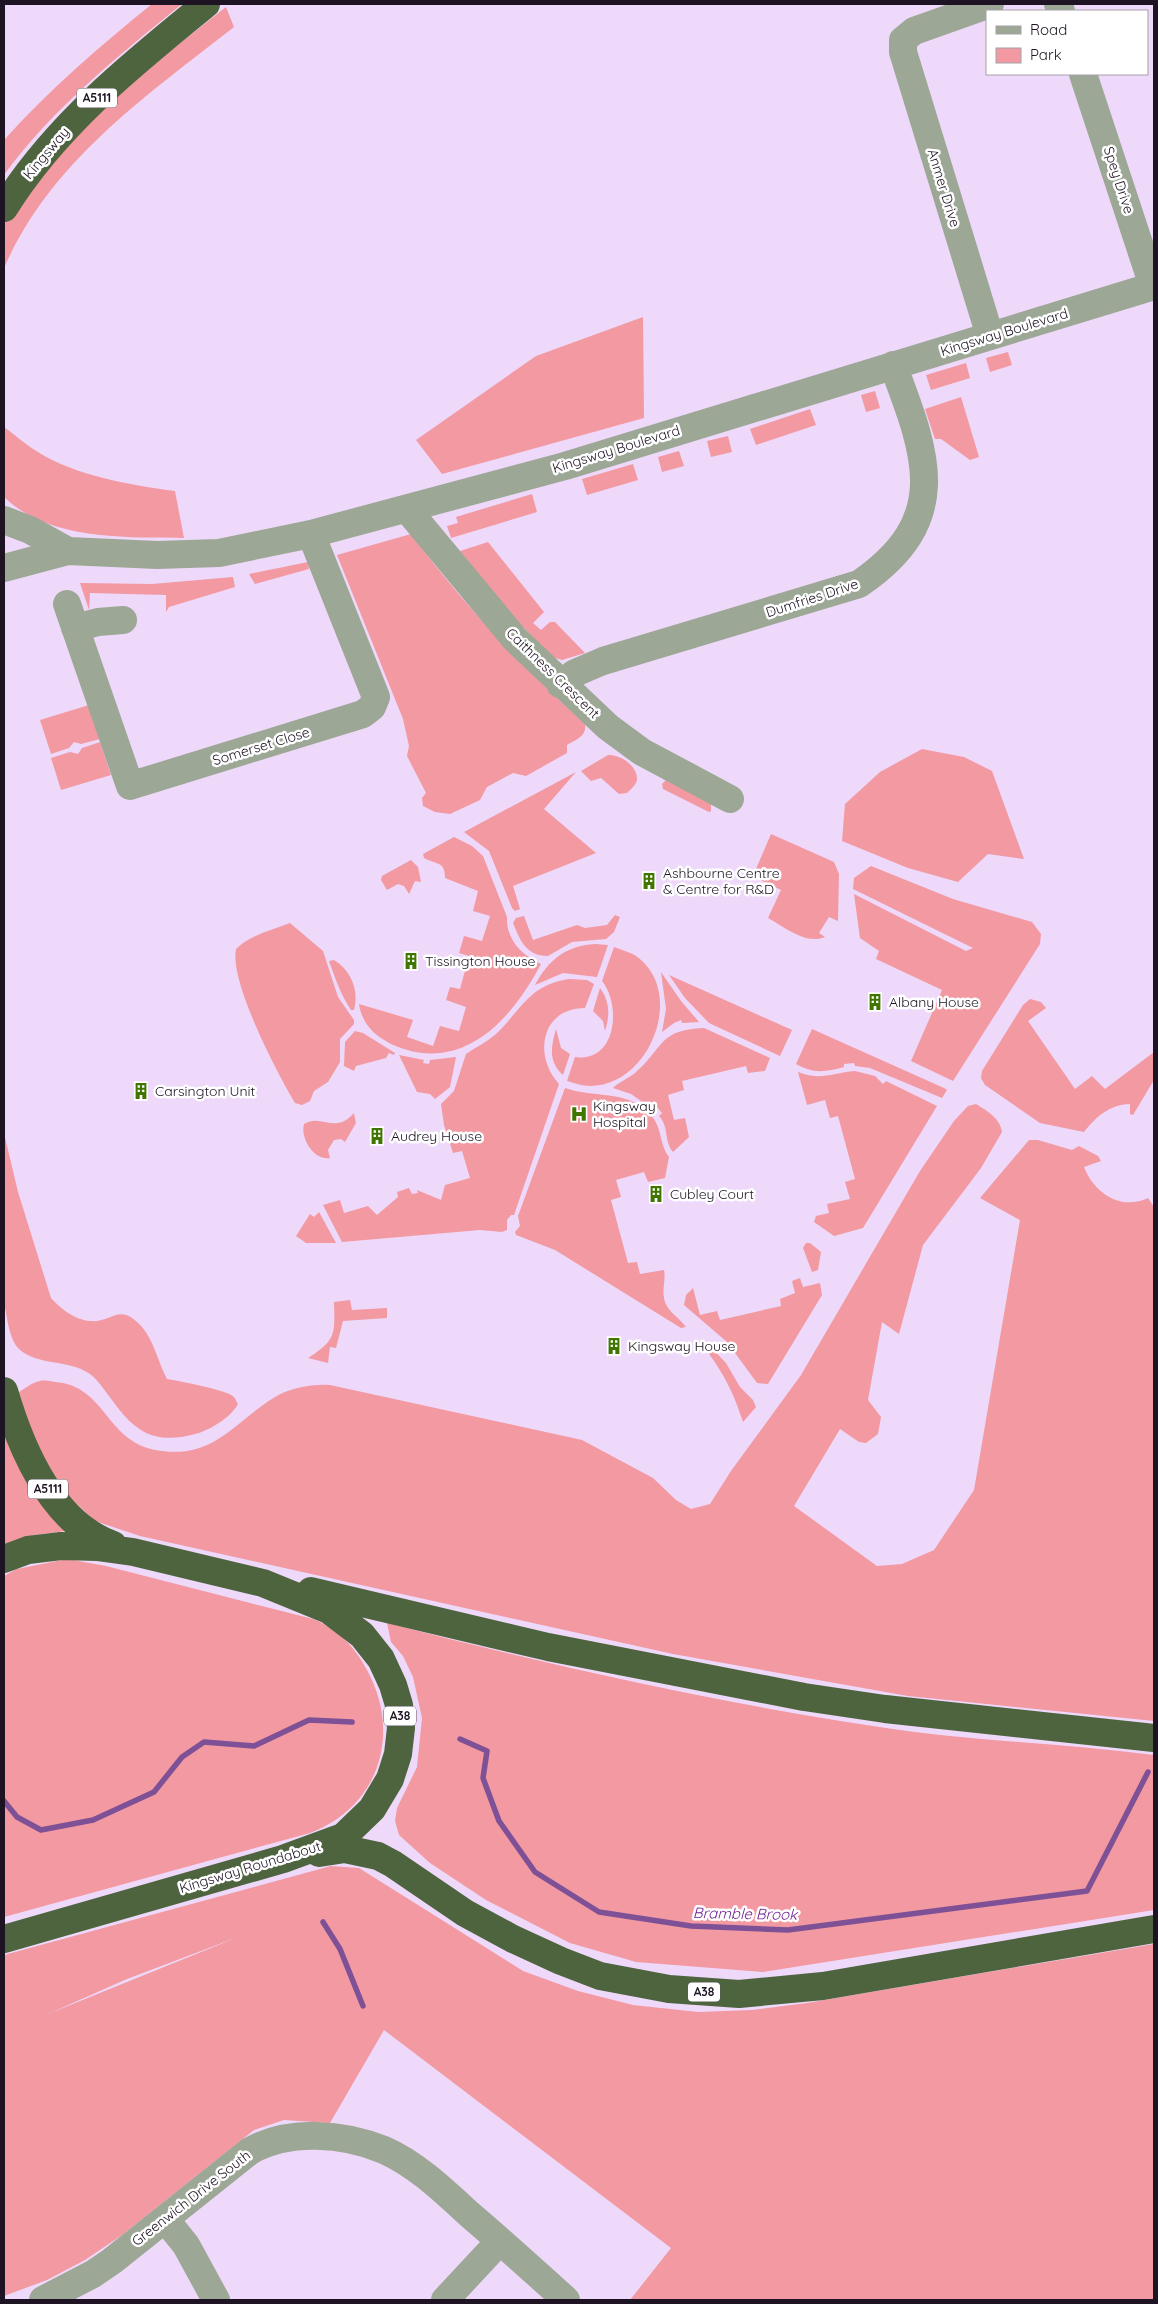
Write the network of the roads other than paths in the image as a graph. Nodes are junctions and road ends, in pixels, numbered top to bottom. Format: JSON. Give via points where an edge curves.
{"nodes":[{"id":1,"x":206,"y":4,"type":"edge"},
{"id":2,"x":990,"y":4,"type":"edge"},
{"id":3,"x":1083,"y":75,"type":"edge"},
{"id":4,"x":4,"y":208,"type":"edge"},
{"id":5,"x":1154,"y":286,"type":"edge"},
{"id":6,"x":990,"y":336,"type":"junction"},
{"id":7,"x":893,"y":365,"type":"junction"},
{"id":8,"x":407,"y":510,"type":"junction"},
{"id":9,"x":4,"y":520,"type":"edge"},
{"id":10,"x":311,"y":534,"type":"junction"},
{"id":11,"x":68,"y":551,"type":"junction"},
{"id":12,"x":4,"y":568,"type":"edge"},
{"id":13,"x":122,"y":620,"type":"dead end"},
{"id":14,"x":560,"y":684,"type":"junction"},
{"id":15,"x":730,"y":799,"type":"dead end"},
{"id":16,"x":4,"y":1391,"type":"edge"},
{"id":17,"x":133,"y":1552,"type":"junction"},
{"id":18,"x":4,"y":1559,"type":"edge"},
{"id":19,"x":262,"y":1583,"type":"junction"},
{"id":20,"x":1154,"y":1738,"type":"edge"},
{"id":21,"x":283,"y":1859,"type":"junction"},
{"id":22,"x":1154,"y":1929,"type":"edge"},
{"id":23,"x":5,"y":1938,"type":"edge"},
{"id":24,"x":165,"y":2219,"type":"junction"},
{"id":25,"x":500,"y":2241,"type":"junction"},
{"id":26,"x":43,"y":2300,"type":"edge"},
{"id":27,"x":216,"y":2300,"type":"edge"},
{"id":28,"x":445,"y":2300,"type":"edge"},
{"id":29,"x":566,"y":2300,"type":"edge"}],
"edges":[{"from":1,"to":4,"type":"highway","name":"Kingsway","number":"A5111","via":[[82,111],[46,148]]},
{"from":2,"to":6,"type":"street","name":"Anmer Drive","via":[[914,31],[903,40],[909,71]]},
{"from":3,"to":5,"type":"street","name":"Spey Drive"},
{"from":5,"to":6,"type":"street","name":"Kingsway Boulevard"},
{"from":6,"to":7,"type":"street","name":"Kingsway Boulevard"},
{"from":7,"to":8,"type":"street","name":"Kingsway Boulevard","via":[[565,466]]},
{"from":7,"to":14,"type":"street","name":"Dumfries Drive","via":[[925,470],[918,518],[903,545],[888,561],[859,584],[603,661],[575,673]]},
{"from":8,"to":10,"type":"street","name":"Kingsway Boulevard","via":[[391,511]]},
{"from":8,"to":14,"type":"street","name":"Caithness Crescent","via":[[515,639]]},
{"from":9,"to":11,"type":"street"},
{"from":10,"to":11,"type":"street","name":"Kingsway Boulevard","via":[[219,553],[157,555]]},
{"from":10,"to":13,"type":"street","name":"Somerset Close","via":[[376,697],[372,707],[363,714],[130,786],[71,616]]},
{"from":11,"to":12,"type":"street"},
{"from":14,"to":15,"type":"street","name":"Caithness Crescent","via":[[642,752]]},
{"from":16,"to":17,"type":"highway","number":"A5111","via":[[25,1446],[62,1510],[86,1531]]},
{"from":17,"to":18,"type":"highway","name":"Kingsway Roundabout","number":"A38","via":[[61,1546],[28,1550]]},
{"from":17,"to":19,"type":"highway","name":"Kingsway Roundabout","number":"A38"},
{"from":19,"to":20,"type":"highway","number":"A38","via":[[326,1594],[548,1647],[804,1697],[885,1710]]},
{"from":19,"to":21,"type":"highway","name":"Kingsway Roundabout","number":"A38","via":[[329,1610],[362,1635],[382,1660],[393,1685],[401,1728],[398,1754],[390,1779],[372,1809],[343,1837]]},
{"from":21,"to":22,"type":"highway","number":"A38","via":[[345,1849],[378,1856],[465,1913],[561,1961],[600,1976],[706,1993],[739,1994],[823,1986]]},
{"from":21,"to":23,"type":"highway","name":"Kingsway Roundabout","number":"A38"},
{"from":24,"to":25,"type":"street","name":"Greenwich Drive South","via":[[261,2145],[294,2137],[324,2137],[365,2144],[401,2159],[440,2188]]},
{"from":24,"to":26,"type":"street","name":"Greenwich Drive South","via":[[93,2274]]},
{"from":24,"to":27,"type":"street","via":[[186,2245]]},
{"from":25,"to":28,"type":"street"},
{"from":25,"to":29,"type":"street","name":"Greenwich Drive South"}]}
